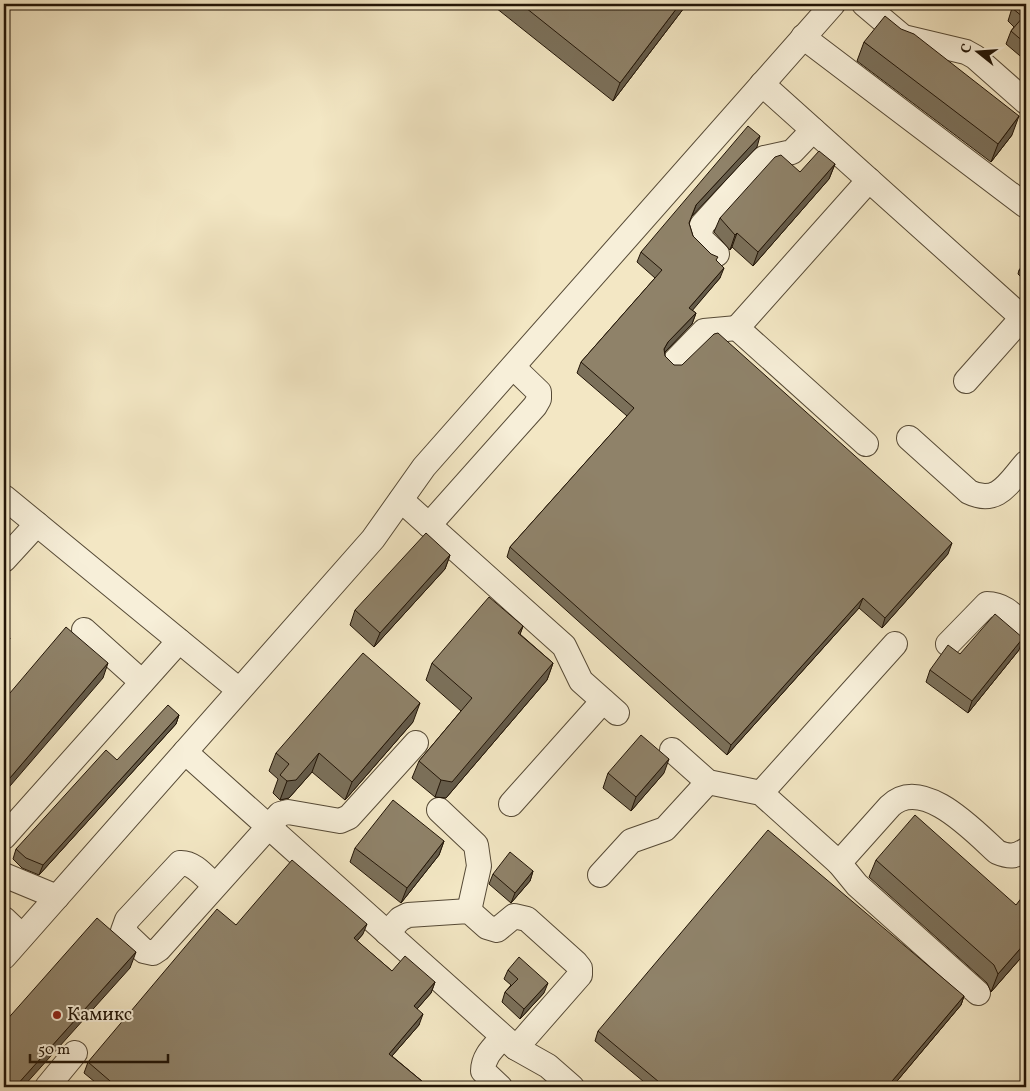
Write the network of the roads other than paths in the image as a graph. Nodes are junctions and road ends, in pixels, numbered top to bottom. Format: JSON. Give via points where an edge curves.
{"nodes":[{"id":1,"x":833,"y":4,"type":"edge"},
{"id":2,"x":864,"y":4,"type":"edge"},
{"id":3,"x":803,"y":38,"type":"junction"},
{"id":4,"x":762,"y":84,"type":"junction"},
{"id":5,"x":1026,"y":102,"type":"edge"},
{"id":6,"x":813,"y":130,"type":"junction"},
{"id":7,"x":869,"y":180,"type":"junction"},
{"id":8,"x":1026,"y":206,"type":"edge"},
{"id":9,"x":716,"y":254,"type":"edge"},
{"id":10,"x":1024,"y":319,"type":"edge"},
{"id":11,"x":737,"y":328,"type":"junction"},
{"id":12,"x":674,"y":362,"type":"edge"},
{"id":13,"x":513,"y":367,"type":"junction"},
{"id":14,"x":966,"y":381,"type":"dead end"},
{"id":15,"x":909,"y":438,"type":"dead end"},
{"id":16,"x":866,"y":444,"type":"dead end"},
{"id":17,"x":1026,"y":463,"type":"edge"},
{"id":18,"x":401,"y":500,"type":"junction"},
{"id":19,"x":8,"y":508,"type":"edge"},
{"id":20,"x":36,"y":524,"type":"junction"},
{"id":21,"x":429,"y":525,"type":"junction"},
{"id":22,"x":4,"y":560,"type":"edge"},
{"id":23,"x":1026,"y":627,"type":"edge"},
{"id":24,"x":84,"y":630,"type":"dead end"},
{"id":25,"x":179,"y":641,"type":"junction"},
{"id":26,"x":895,"y":644,"type":"dead end"},
{"id":27,"x":948,"y":644,"type":"edge"},
{"id":28,"x":142,"y":682,"type":"junction"},
{"id":29,"x":239,"y":690,"type":"junction"},
{"id":30,"x":416,"y":743,"type":"dead end"},
{"id":31,"x":672,"y":750,"type":"dead end"},
{"id":32,"x":185,"y":752,"type":"junction"},
{"id":33,"x":708,"y":782,"type":"junction"},
{"id":34,"x":761,"y":793,"type":"junction"},
{"id":35,"x":512,"y":804,"type":"dead end"},
{"id":36,"x":439,"y":810,"type":"dead end"},
{"id":37,"x":268,"y":827,"type":"junction"},
{"id":38,"x":4,"y":837,"type":"edge"},
{"id":39,"x":1026,"y":850,"type":"edge"},
{"id":40,"x":839,"y":863,"type":"junction"},
{"id":41,"x":4,"y":875,"type":"edge"},
{"id":42,"x":600,"y":875,"type":"dead end"},
{"id":43,"x":215,"y":886,"type":"dead end"},
{"id":44,"x":57,"y":897,"type":"junction"},
{"id":45,"x":469,"y":911,"type":"junction"},
{"id":46,"x":4,"y":919,"type":"edge"},
{"id":47,"x":387,"y":933,"type":"junction"},
{"id":48,"x":22,"y":936,"type":"junction"},
{"id":49,"x":4,"y":957,"type":"edge"},
{"id":50,"x":978,"y":993,"type":"dead end"},
{"id":51,"x":509,"y":1043,"type":"junction"},
{"id":52,"x":75,"y":1052,"type":"dead end"},
{"id":53,"x":47,"y":1087,"type":"edge"},
{"id":54,"x":500,"y":1087,"type":"edge"},
{"id":55,"x":572,"y":1087,"type":"edge"}],
"edges":[{"from":1,"to":3,"type":"street"},
{"from":2,"to":5,"type":"street","via":[[903,36],[975,57]]},
{"from":3,"to":4,"type":"street"},
{"from":3,"to":8,"type":"street"},
{"from":4,"to":6,"type":"street"},
{"from":4,"to":13,"type":"street"},
{"from":6,"to":7,"type":"street"},
{"from":6,"to":9,"type":"street","via":[[792,152],[759,162],[702,225],[699,237]]},
{"from":7,"to":10,"type":"street"},
{"from":7,"to":11,"type":"street"},
{"from":10,"to":14,"type":"street"},
{"from":11,"to":12,"type":"street","via":[[704,331]]},
{"from":11,"to":16,"type":"street"},
{"from":13,"to":18,"type":"street","via":[[424,467]]},
{"from":13,"to":21,"type":"street","via":[[539,392],[539,399]]},
{"from":15,"to":17,"type":"street","via":[[969,492],[981,498],[991,498]]},
{"from":18,"to":21,"type":"street"},
{"from":18,"to":29,"type":"street","via":[[372,539]]},
{"from":19,"to":20,"type":"street"},
{"from":20,"to":22,"type":"street"},
{"from":20,"to":25,"type":"street"},
{"from":21,"to":35,"type":"street","via":[[564,646],[581,681],[610,707]]},
{"from":23,"to":27,"type":"street","via":[[1005,608],[987,604]]},
{"from":24,"to":28,"type":"street"},
{"from":25,"to":28,"type":"street"},
{"from":25,"to":29,"type":"street"},
{"from":26,"to":34,"type":"street"},
{"from":28,"to":38,"type":"street"},
{"from":29,"to":32,"type":"street"},
{"from":30,"to":37,"type":"street","via":[[349,817],[340,821],[288,812],[280,814]]},
{"from":31,"to":33,"type":"street"},
{"from":32,"to":37,"type":"street"},
{"from":32,"to":44,"type":"street"},
{"from":33,"to":34,"type":"street"},
{"from":33,"to":42,"type":"street","via":[[665,830],[631,841]]},
{"from":34,"to":40,"type":"street"},
{"from":36,"to":45,"type":"street","via":[[469,836],[477,850],[478,866]]},
{"from":37,"to":43,"type":"street"},
{"from":37,"to":47,"type":"street"},
{"from":39,"to":40,"type":"street","via":[[1018,856],[997,852],[943,806],[904,798],[896,800]]},
{"from":40,"to":50,"type":"street","via":[[857,885]]},
{"from":41,"to":44,"type":"street"},
{"from":44,"to":48,"type":"street"},
{"from":45,"to":47,"type":"street","via":[[408,915],[400,918]]},
{"from":45,"to":51,"type":"street","via":[[492,930],[497,930],[514,916],[527,919],[580,968],[576,981]]},
{"from":46,"to":48,"type":"street"},
{"from":47,"to":51,"type":"street"},
{"from":48,"to":49,"type":"street"},
{"from":51,"to":54,"type":"street","via":[[487,1055],[483,1064],[483,1071]]},
{"from":51,"to":55,"type":"street","via":[[548,1066]]},
{"from":52,"to":53,"type":"street"}]}
